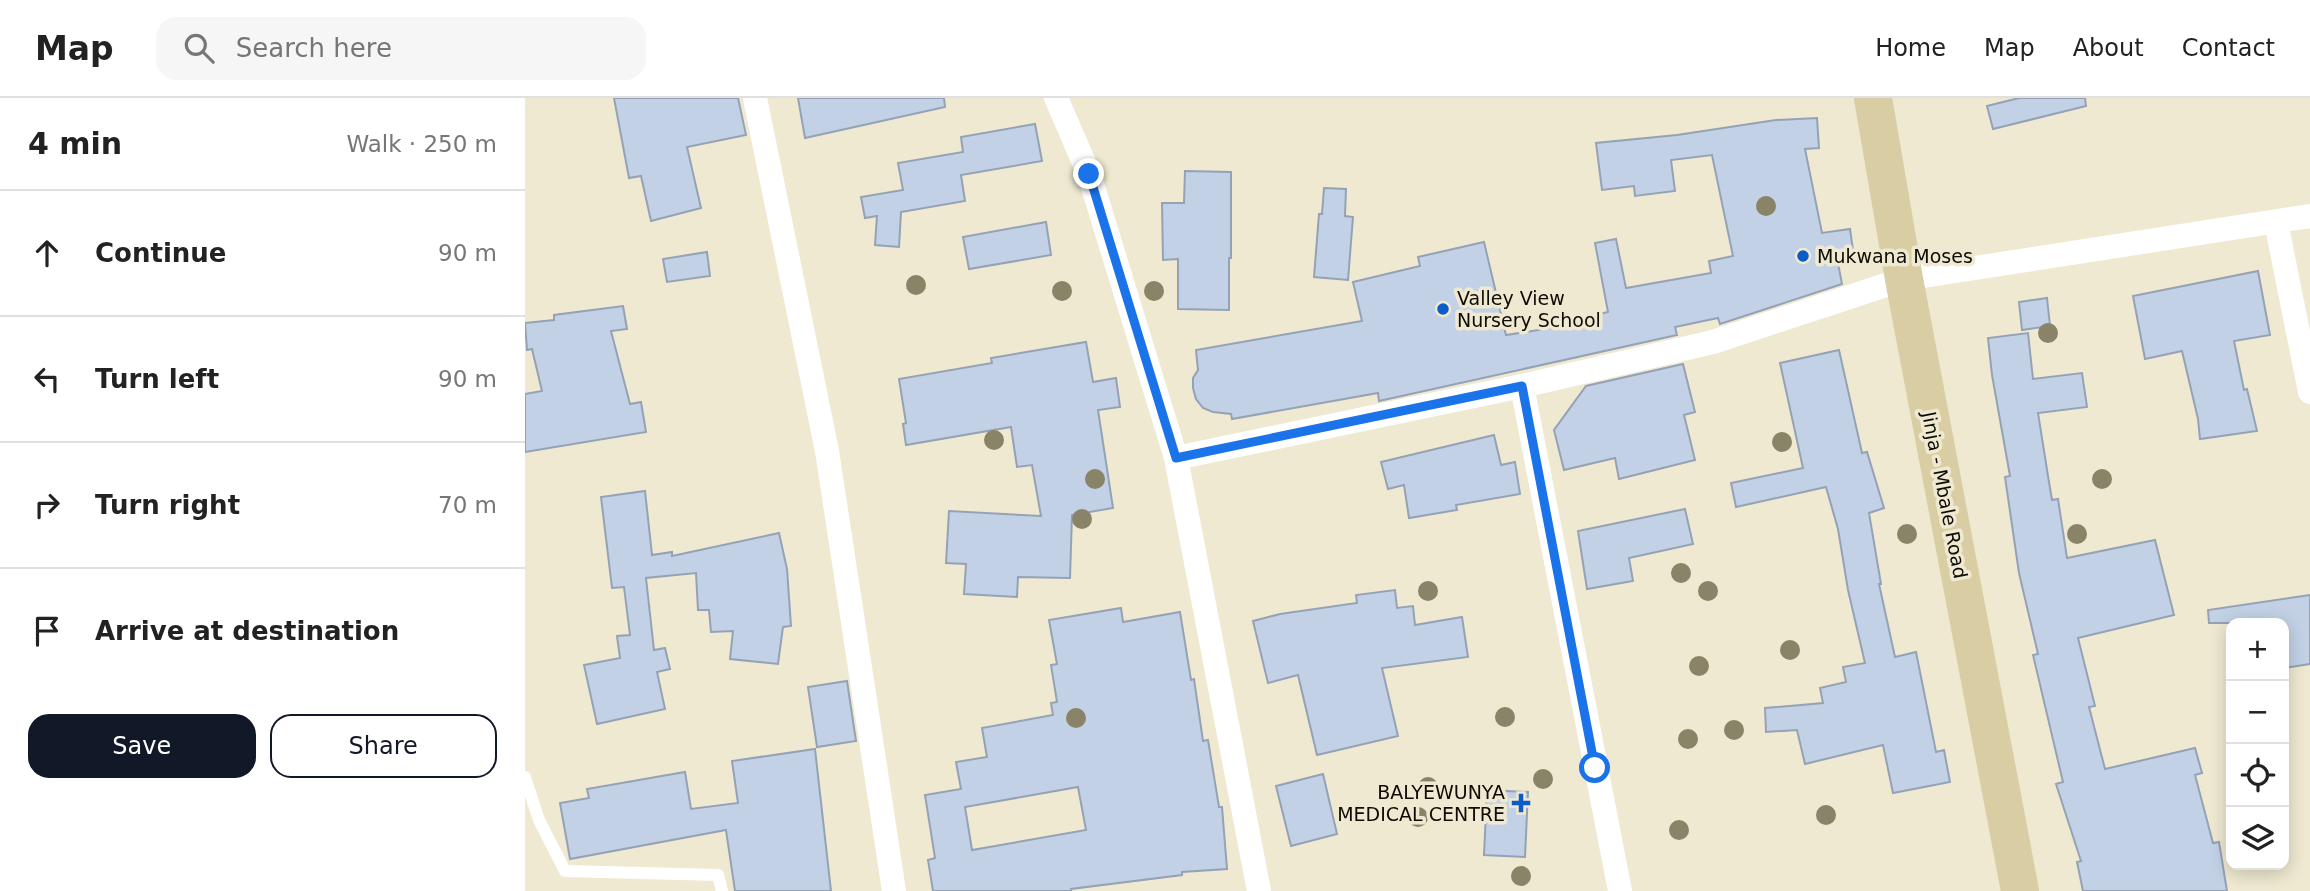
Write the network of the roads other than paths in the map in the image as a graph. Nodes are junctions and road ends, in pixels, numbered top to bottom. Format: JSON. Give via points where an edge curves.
{"nodes":[{"id":1,"x":755,"y":98,"type":"edge"},
{"id":2,"x":1056,"y":98,"type":"edge"},
{"id":3,"x":1873,"y":98,"type":"edge"},
{"id":4,"x":2310,"y":216,"type":"edge"},
{"id":5,"x":2276,"y":222,"type":"junction"},
{"id":6,"x":1904,"y":279,"type":"junction"},
{"id":7,"x":1522,"y":386,"type":"junction"},
{"id":8,"x":2310,"y":392,"type":"edge"},
{"id":9,"x":1176,"y":458,"type":"junction"},
{"id":10,"x":525,"y":777,"type":"edge"},
{"id":11,"x":722,"y":891,"type":"edge"},
{"id":12,"x":894,"y":891,"type":"edge"},
{"id":13,"x":1259,"y":891,"type":"edge"},
{"id":14,"x":1620,"y":891,"type":"edge"},
{"id":15,"x":2020,"y":891,"type":"edge"}],
"edges":[{"from":1,"to":12,"type":"street","via":[[827,451]]},
{"from":2,"to":9,"type":"street","via":[[1089,174]]},
{"from":3,"to":6,"type":"main road","name":"Jinja - Mbale Road"},
{"from":4,"to":5,"type":"street"},
{"from":5,"to":6,"type":"street"},
{"from":5,"to":8,"type":"street"},
{"from":6,"to":7,"type":"street","via":[[1713,342]]},
{"from":6,"to":15,"type":"main road","name":"Jinja - Mbale Road"},
{"from":7,"to":9,"type":"street"},
{"from":7,"to":14,"type":"street"},
{"from":9,"to":13,"type":"street"},
{"from":10,"to":11,"type":"lane","via":[[539,820],[565,871],[718,875]]}]}
